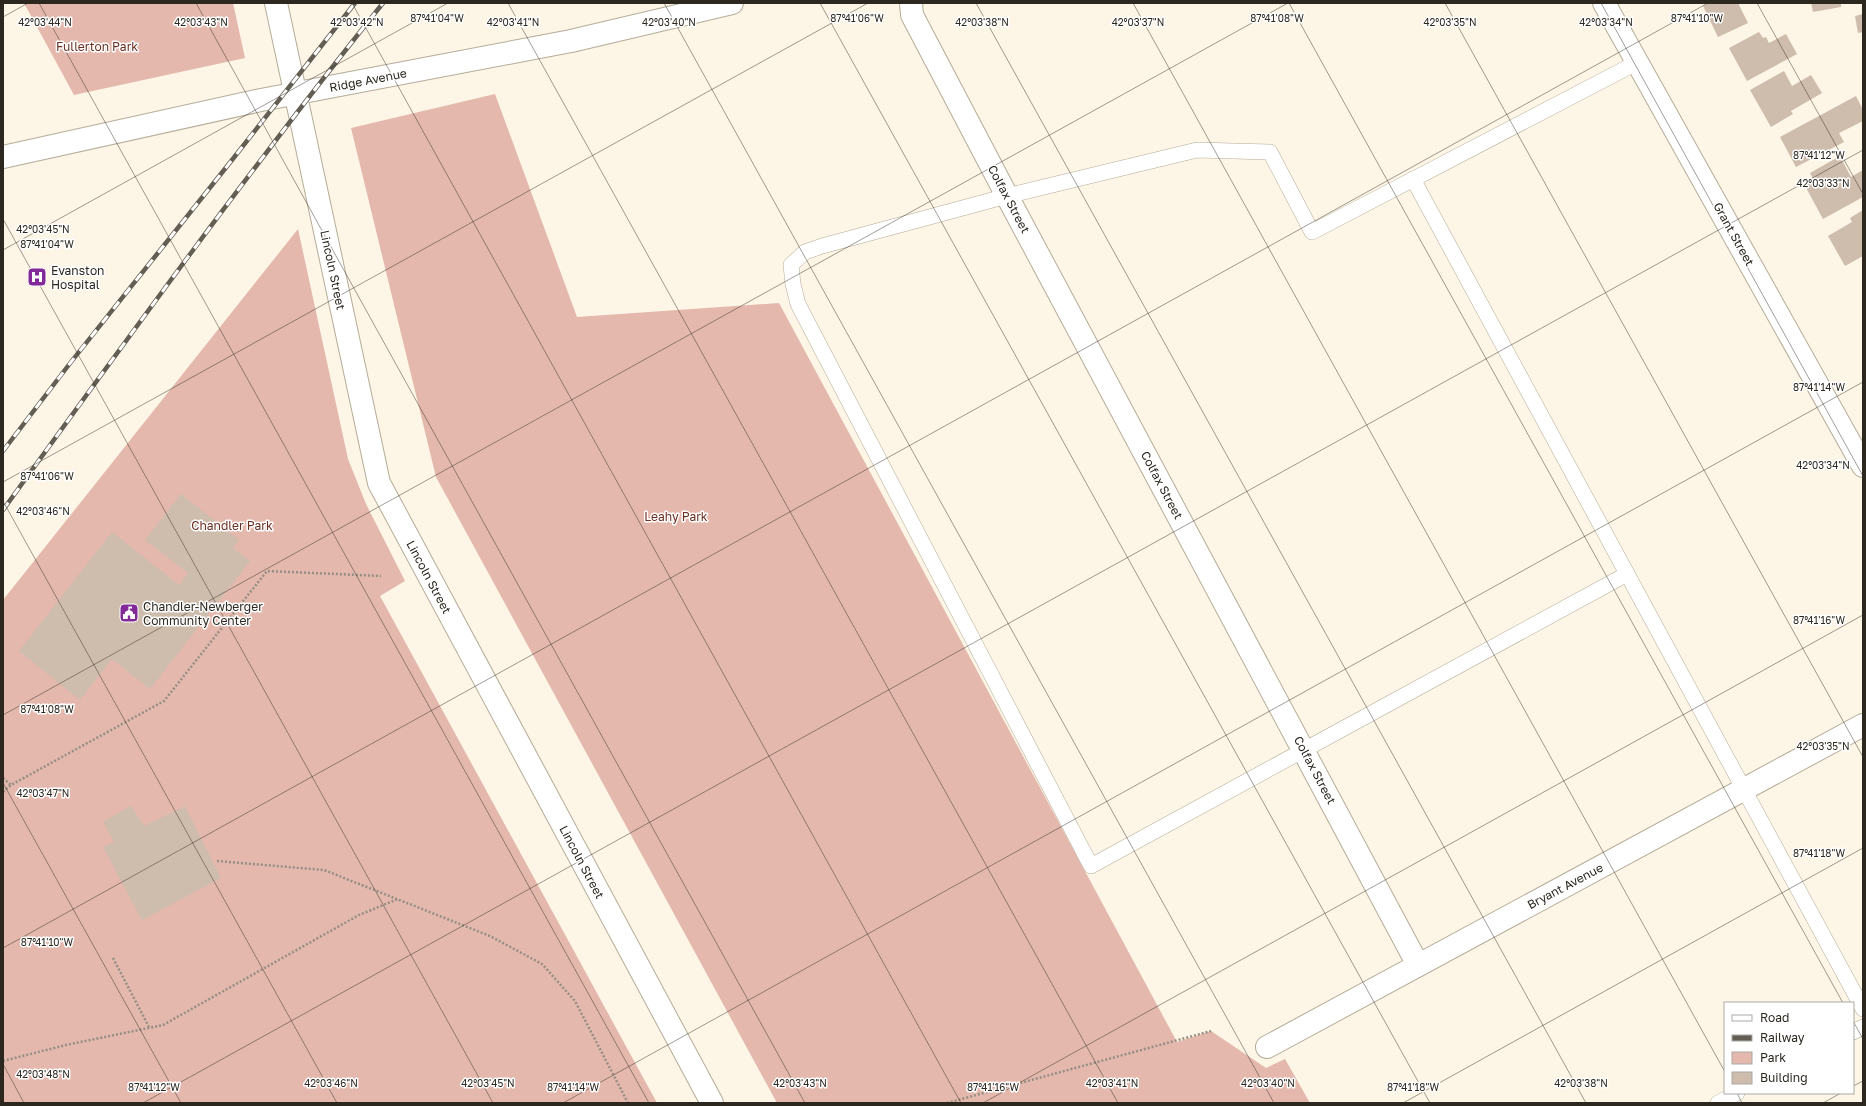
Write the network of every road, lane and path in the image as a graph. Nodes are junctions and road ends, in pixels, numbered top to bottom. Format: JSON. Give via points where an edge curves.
{"nodes":[{"id":1,"x":276,"y":3,"type":"edge"},
{"id":2,"x":732,"y":3,"type":"edge"},
{"id":3,"x":911,"y":3,"type":"edge"},
{"id":4,"x":1604,"y":3,"type":"edge"},
{"id":5,"x":1638,"y":62,"type":"junction"},
{"id":6,"x":296,"y":94,"type":"junction"},
{"id":7,"x":3,"y":157,"type":"edge"},
{"id":8,"x":1414,"y":179,"type":"junction"},
{"id":9,"x":1007,"y":196,"type":"junction"},
{"id":10,"x":1863,"y":466,"type":"edge"},
{"id":11,"x":1627,"y":574,"type":"junction"},
{"id":12,"x":380,"y":576,"type":"dead end"},
{"id":13,"x":1863,"y":725,"type":"edge"},
{"id":14,"x":1304,"y":750,"type":"junction"},
{"id":15,"x":3,"y":778,"type":"edge"},
{"id":16,"x":11,"y":784,"type":"junction"},
{"id":17,"x":1744,"y":789,"type":"junction"},
{"id":18,"x":3,"y":792,"type":"edge"},
{"id":19,"x":217,"y":861,"type":"dead end"},
{"id":20,"x":399,"y":899,"type":"junction"},
{"id":21,"x":112,"y":958,"type":"dead end"},
{"id":22,"x":1418,"y":965,"type":"junction"},
{"id":23,"x":1863,"y":1009,"type":"edge"},
{"id":24,"x":149,"y":1027,"type":"junction"},
{"id":25,"x":1863,"y":1027,"type":"edge"},
{"id":26,"x":1211,"y":1031,"type":"dead end"},
{"id":27,"x":1854,"y":1032,"type":"edge"},
{"id":28,"x":1267,"y":1047,"type":"dead end"},
{"id":29,"x":3,"y":1061,"type":"edge"},
{"id":30,"x":1735,"y":1094,"type":"edge"},
{"id":31,"x":628,"y":1103,"type":"edge"},
{"id":32,"x":712,"y":1103,"type":"edge"},
{"id":33,"x":947,"y":1103,"type":"edge"},
{"id":34,"x":1718,"y":1103,"type":"edge"}],
"edges":[{"from":1,"to":6,"type":"street","name":"Lincoln Street"},
{"from":2,"to":6,"type":"street","name":"Ridge Avenue","via":[[571,41]]},
{"from":3,"to":9,"type":"street","name":"Colfax Street","via":[[912,15]]},
{"from":4,"to":5,"type":"street","name":"Grant Street"},
{"from":5,"to":8,"type":"lane"},
{"from":5,"to":10,"type":"street","name":"Grant Street"},
{"from":6,"to":7,"type":"street","name":"Ridge Avenue"},
{"from":6,"to":32,"type":"street","name":"Lincoln Street","via":[[379,484]]},
{"from":8,"to":9,"type":"lane","via":[[1312,232],[1270,152],[1197,150]]},
{"from":8,"to":11,"type":"lane"},
{"from":9,"to":14,"type":"street","name":"Colfax Street"},
{"from":9,"to":14,"type":"lane","via":[[805,252],[792,265],[792,284],[798,304],[1091,866]]},
{"from":11,"to":14,"type":"lane"},
{"from":11,"to":17,"type":"lane"},
{"from":12,"to":16,"type":"path","via":[[267,571],[164,701]]},
{"from":13,"to":17,"type":"street","name":"Bryant Avenue"},
{"from":14,"to":22,"type":"street","name":"Colfax Street"},
{"from":15,"to":16,"type":"path"},
{"from":16,"to":18,"type":"path"},
{"from":17,"to":22,"type":"street","name":"Bryant Avenue"},
{"from":17,"to":23,"type":"lane"},
{"from":19,"to":20,"type":"path","via":[[324,870]]},
{"from":20,"to":24,"type":"path","via":[[359,915],[163,1025]]},
{"from":20,"to":31,"type":"path","via":[[490,936],[542,964],[575,1001]]},
{"from":21,"to":24,"type":"path"},
{"from":22,"to":28,"type":"street","name":"Bryant Avenue"},
{"from":24,"to":29,"type":"path"},
{"from":25,"to":27,"type":"lane"},
{"from":26,"to":33,"type":"path"},
{"from":30,"to":34,"type":"lane"}]}
